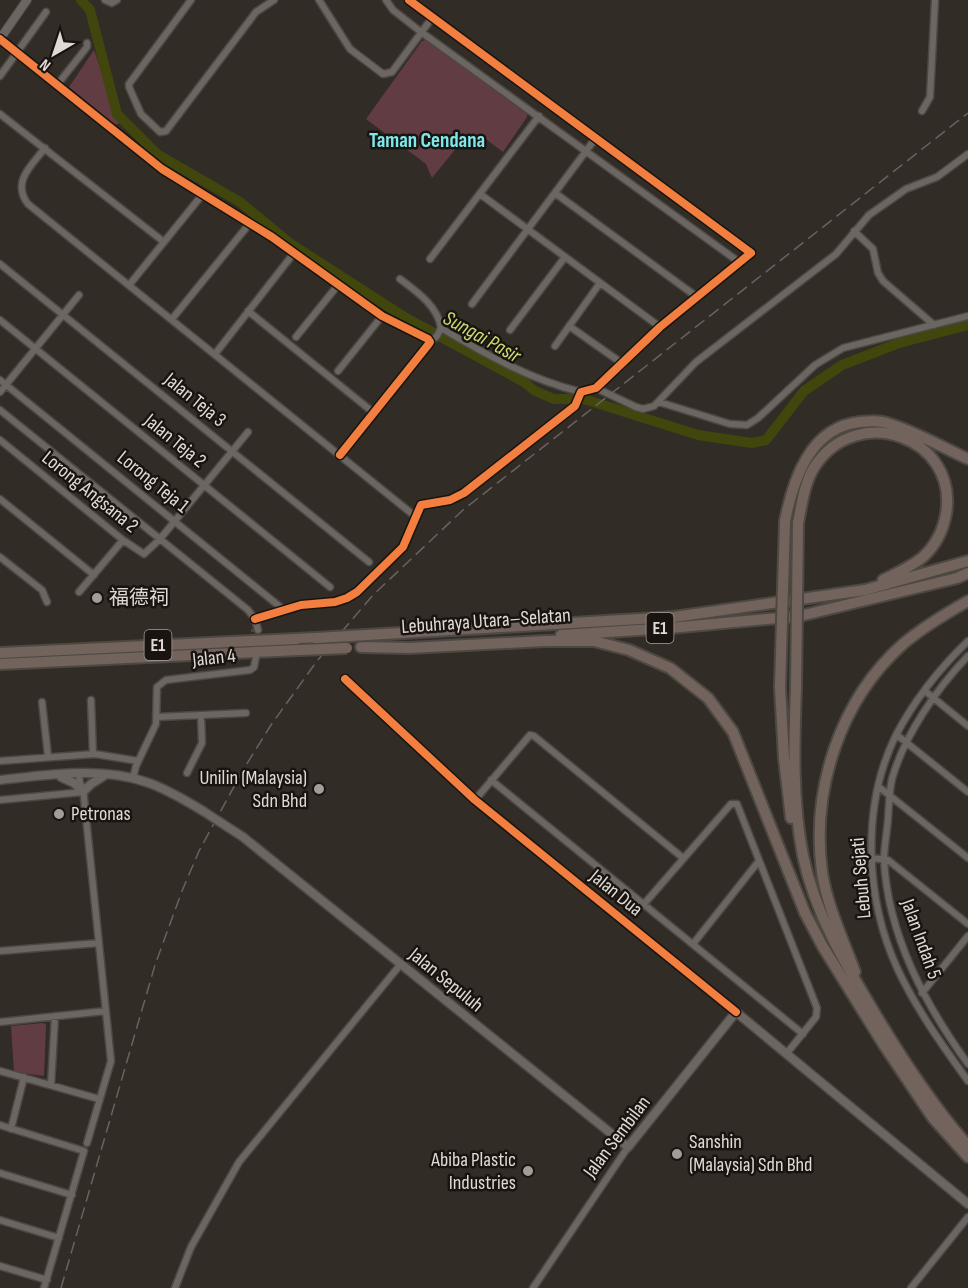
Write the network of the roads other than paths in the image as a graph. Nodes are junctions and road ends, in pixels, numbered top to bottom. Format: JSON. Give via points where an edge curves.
{"nodes":[{"id":1,"x":27,"y":0,"type":"edge"},
{"id":2,"x":105,"y":0,"type":"edge"},
{"id":3,"x":117,"y":0,"type":"edge"},
{"id":4,"x":191,"y":0,"type":"edge"},
{"id":5,"x":274,"y":0,"type":"edge"},
{"id":6,"x":319,"y":0,"type":"edge"},
{"id":7,"x":386,"y":0,"type":"edge"},
{"id":8,"x":409,"y":0,"type":"edge"},
{"id":9,"x":936,"y":0,"type":"edge"},
{"id":10,"x":46,"y":12,"type":"dead end"},
{"id":11,"x":432,"y":18,"type":"junction"},
{"id":12,"x":421,"y":32,"type":"junction"},
{"id":13,"x":0,"y":39,"type":"edge"},
{"id":14,"x":87,"y":43,"type":"dead end"},
{"id":15,"x":16,"y":53,"type":"junction"},
{"id":16,"x":0,"y":76,"type":"edge"},
{"id":17,"x":57,"y":85,"type":"junction"},
{"id":18,"x":922,"y":111,"type":"dead end"},
{"id":19,"x":0,"y":114,"type":"edge"},
{"id":20,"x":539,"y":116,"type":"junction"},
{"id":21,"x":595,"y":139,"type":"junction"},
{"id":22,"x":45,"y":148,"type":"junction"},
{"id":23,"x":586,"y":151,"type":"junction"},
{"id":24,"x":968,"y":154,"type":"edge"},
{"id":25,"x":555,"y":193,"type":"junction"},
{"id":26,"x":480,"y":194,"type":"junction"},
{"id":27,"x":202,"y":195,"type":"junction"},
{"id":28,"x":250,"y":223,"type":"junction"},
{"id":29,"x":528,"y":229,"type":"junction"},
{"id":30,"x":854,"y":231,"type":"junction"},
{"id":31,"x":164,"y":242,"type":"junction"},
{"id":32,"x":294,"y":253,"type":"junction"},
{"id":33,"x":565,"y":257,"type":"junction"},
{"id":34,"x":430,"y":259,"type":"dead end"},
{"id":35,"x":739,"y":262,"type":"junction"},
{"id":36,"x":0,"y":264,"type":"edge"},
{"id":37,"x":400,"y":279,"type":"dead end"},
{"id":38,"x":600,"y":283,"type":"junction"},
{"id":39,"x":130,"y":284,"type":"junction"},
{"id":40,"x":338,"y":285,"type":"junction"},
{"id":41,"x":79,"y":295,"type":"dead end"},
{"id":42,"x":697,"y":297,"type":"junction"},
{"id":43,"x":472,"y":304,"type":"dead end"},
{"id":44,"x":248,"y":311,"type":"junction"},
{"id":45,"x":63,"y":314,"type":"junction"},
{"id":46,"x":382,"y":316,"type":"junction"},
{"id":47,"x":968,"y":316,"type":"edge"},
{"id":48,"x":172,"y":319,"type":"junction"},
{"id":49,"x":0,"y":320,"type":"edge"},
{"id":50,"x":934,"y":325,"type":"junction"},
{"id":51,"x":569,"y":326,"type":"junction"},
{"id":52,"x":660,"y":327,"type":"junction"},
{"id":53,"x":510,"y":330,"type":"dead end"},
{"id":54,"x":439,"y":332,"type":"junction"},
{"id":55,"x":296,"y":337,"type":"dead end"},
{"id":56,"x":430,"y":342,"type":"junction"},
{"id":57,"x":555,"y":346,"type":"dead end"},
{"id":58,"x":35,"y":349,"type":"junction"},
{"id":59,"x":215,"y":354,"type":"junction"},
{"id":60,"x":623,"y":363,"type":"junction"},
{"id":61,"x":338,"y":371,"type":"dead end"},
{"id":62,"x":3,"y":383,"type":"edge"},
{"id":63,"x":596,"y":388,"type":"junction"},
{"id":64,"x":0,"y":392,"type":"edge"},
{"id":65,"x":580,"y":397,"type":"junction"},
{"id":66,"x":659,"y":402,"type":"junction"},
{"id":67,"x":0,"y":410,"type":"edge"},
{"id":68,"x":374,"y":413,"type":"junction"},
{"id":69,"x":248,"y":432,"type":"dead end"},
{"id":70,"x":0,"y":440,"type":"edge"},
{"id":71,"x":232,"y":451,"type":"junction"},
{"id":72,"x":340,"y":455,"type":"junction"},
{"id":73,"x":968,"y":459,"type":"edge"},
{"id":74,"x":204,"y":485,"type":"junction"},
{"id":75,"x":0,"y":499,"type":"edge"},
{"id":76,"x":416,"y":516,"type":"junction"},
{"id":77,"x":175,"y":521,"type":"junction"},
{"id":78,"x":160,"y":539,"type":"junction"},
{"id":79,"x":123,"y":540,"type":"junction"},
{"id":80,"x":0,"y":557,"type":"edge"},
{"id":81,"x":968,"y":561,"type":"edge"},
{"id":82,"x":369,"y":562,"type":"dead end"},
{"id":83,"x":968,"y":573,"type":"edge"},
{"id":84,"x":94,"y":575,"type":"junction"},
{"id":85,"x":330,"y":587,"type":"dead end"},
{"id":86,"x":864,"y":590,"type":"junction"},
{"id":87,"x":79,"y":592,"type":"dead end"},
{"id":88,"x":968,"y":601,"type":"edge"},
{"id":89,"x":47,"y":602,"type":"dead end"},
{"id":90,"x":284,"y":610,"type":"junction"},
{"id":91,"x":968,"y":641,"type":"edge"},
{"id":92,"x":361,"y":648,"type":"junction"},
{"id":93,"x":0,"y":653,"type":"edge"},
{"id":94,"x":968,"y":656,"type":"edge"},
{"id":95,"x":255,"y":659,"type":"dead end"},
{"id":96,"x":0,"y":663,"type":"edge"},
{"id":97,"x":345,"y":679,"type":"dead end"},
{"id":98,"x":925,"y":691,"type":"junction"},
{"id":99,"x":934,"y":698,"type":"junction"},
{"id":100,"x":91,"y":700,"type":"dead end"},
{"id":101,"x":42,"y":702,"type":"dead end"},
{"id":102,"x":246,"y":713,"type":"dead end"},
{"id":103,"x":201,"y":716,"type":"junction"},
{"id":104,"x":157,"y":717,"type":"junction"},
{"id":105,"x":968,"y":726,"type":"edge"},
{"id":106,"x":897,"y":735,"type":"junction"},
{"id":107,"x":906,"y":742,"type":"junction"},
{"id":108,"x":93,"y":754,"type":"junction"},
{"id":109,"x":48,"y":756,"type":"junction"},
{"id":110,"x":0,"y":761,"type":"edge"},
{"id":111,"x":138,"y":761,"type":"junction"},
{"id":112,"x":187,"y":773,"type":"dead end"},
{"id":113,"x":108,"y":774,"type":"junction"},
{"id":114,"x":55,"y":775,"type":"junction"},
{"id":115,"x":82,"y":775,"type":"junction"},
{"id":116,"x":133,"y":778,"type":"junction"},
{"id":117,"x":0,"y":780,"type":"edge"},
{"id":118,"x":491,"y":780,"type":"junction"},
{"id":119,"x":879,"y":787,"type":"junction"},
{"id":120,"x":83,"y":790,"type":"junction"},
{"id":121,"x":968,"y":792,"type":"edge"},
{"id":122,"x":891,"y":796,"type":"junction"},
{"id":123,"x":0,"y":800,"type":"edge"},
{"id":124,"x":475,"y":800,"type":"junction"},
{"id":125,"x":683,"y":858,"type":"junction"},
{"id":126,"x":872,"y":858,"type":"junction"},
{"id":127,"x":884,"y":858,"type":"junction"},
{"id":128,"x":968,"y":858,"type":"edge"},
{"id":129,"x":758,"y":862,"type":"junction"},
{"id":130,"x":644,"y":904,"type":"junction"},
{"id":131,"x":968,"y":924,"type":"edge"},
{"id":132,"x":968,"y":936,"type":"edge"},
{"id":133,"x":99,"y":943,"type":"junction"},
{"id":134,"x":693,"y":944,"type":"junction"},
{"id":135,"x":0,"y":951,"type":"edge"},
{"id":136,"x":400,"y":964,"type":"junction"},
{"id":137,"x":838,"y":972,"type":"junction"},
{"id":138,"x":922,"y":993,"type":"junction"},
{"id":139,"x":864,"y":996,"type":"junction"},
{"id":140,"x":106,"y":1011,"type":"junction"},
{"id":141,"x":736,"y":1012,"type":"junction"},
{"id":142,"x":55,"y":1016,"type":"junction"},
{"id":143,"x":0,"y":1022,"type":"edge"},
{"id":144,"x":803,"y":1034,"type":"junction"},
{"id":145,"x":787,"y":1053,"type":"junction"},
{"id":146,"x":968,"y":1064,"type":"edge"},
{"id":147,"x":0,"y":1071,"type":"edge"},
{"id":148,"x":24,"y":1077,"type":"junction"},
{"id":149,"x":968,"y":1081,"type":"edge"},
{"id":150,"x":51,"y":1085,"type":"junction"},
{"id":151,"x":99,"y":1099,"type":"junction"},
{"id":152,"x":0,"y":1125,"type":"edge"},
{"id":153,"x":11,"y":1129,"type":"junction"},
{"id":154,"x":87,"y":1143,"type":"dead end"},
{"id":155,"x":968,"y":1146,"type":"edge"},
{"id":156,"x":628,"y":1148,"type":"junction"},
{"id":157,"x":968,"y":1157,"type":"edge"},
{"id":158,"x":0,"y":1173,"type":"edge"},
{"id":159,"x":72,"y":1195,"type":"junction"},
{"id":160,"x":968,"y":1204,"type":"edge"},
{"id":161,"x":968,"y":1217,"type":"edge"},
{"id":162,"x":0,"y":1220,"type":"edge"},
{"id":163,"x":59,"y":1238,"type":"junction"},
{"id":164,"x":0,"y":1266,"type":"edge"},
{"id":165,"x":47,"y":1280,"type":"junction"},
{"id":166,"x":44,"y":1288,"type":"edge"},
{"id":167,"x":175,"y":1288,"type":"edge"},
{"id":168,"x":533,"y":1288,"type":"edge"},
{"id":169,"x":911,"y":1288,"type":"edge"}],
"edges":[{"from":1,"to":13,"type":"street"},
{"from":2,"to":3,"type":"street"},
{"from":4,"to":5,"type":"street","via":[[129,84],[141,114],[160,132],[166,131],[256,12]]},
{"from":6,"to":12,"type":"street","via":[[350,49],[383,74],[392,72]]},
{"from":7,"to":12,"type":"street"},
{"from":8,"to":11,"type":"street"},
{"from":9,"to":18,"type":"street","via":[[930,97]]},
{"from":10,"to":15,"type":"street"},
{"from":11,"to":12,"type":"street"},
{"from":11,"to":21,"type":"street"},
{"from":12,"to":20,"type":"street"},
{"from":13,"to":15,"type":"street"},
{"from":14,"to":17,"type":"street"},
{"from":15,"to":16,"type":"street"},
{"from":15,"to":17,"type":"street"},
{"from":17,"to":27,"type":"street","via":[[162,169]]},
{"from":19,"to":22,"type":"street"},
{"from":20,"to":23,"type":"street"},
{"from":20,"to":26,"type":"street"},
{"from":21,"to":23,"type":"street"},
{"from":21,"to":35,"type":"street","via":[[751,253]]},
{"from":22,"to":31,"type":"street"},
{"from":22,"to":39,"type":"street","via":[[22,179],[25,200]]},
{"from":23,"to":25,"type":"street"},
{"from":23,"to":35,"type":"street"},
{"from":24,"to":30,"type":"street","via":[[937,177],[902,191]]},
{"from":25,"to":29,"type":"street"},
{"from":25,"to":42,"type":"street"},
{"from":26,"to":29,"type":"street"},
{"from":26,"to":34,"type":"street"},
{"from":27,"to":28,"type":"street"},
{"from":27,"to":31,"type":"street"},
{"from":28,"to":32,"type":"street"},
{"from":28,"to":48,"type":"street"},
{"from":29,"to":33,"type":"street"},
{"from":29,"to":43,"type":"street"},
{"from":30,"to":50,"type":"street","via":[[873,249],[883,281]]},
{"from":30,"to":66,"type":"street","via":[[836,254],[696,362]]},
{"from":31,"to":39,"type":"street"},
{"from":32,"to":40,"type":"street"},
{"from":32,"to":44,"type":"street"},
{"from":33,"to":38,"type":"street"},
{"from":33,"to":53,"type":"street"},
{"from":35,"to":42,"type":"street"},
{"from":36,"to":45,"type":"street","name":"Jalan Teja 3"},
{"from":37,"to":54,"type":"street","via":[[438,315]]},
{"from":38,"to":51,"type":"street"},
{"from":38,"to":52,"type":"street"},
{"from":39,"to":48,"type":"street"},
{"from":40,"to":46,"type":"street"},
{"from":40,"to":55,"type":"street"},
{"from":41,"to":45,"type":"street"},
{"from":42,"to":52,"type":"street"},
{"from":44,"to":59,"type":"street"},
{"from":44,"to":68,"type":"street"},
{"from":45,"to":58,"type":"street"},
{"from":45,"to":71,"type":"street","name":"Jalan Teja 3"},
{"from":46,"to":56,"type":"street"},
{"from":46,"to":61,"type":"street"},
{"from":47,"to":50,"type":"street"},
{"from":48,"to":59,"type":"street"},
{"from":49,"to":58,"type":"street","name":"Jalan Teja 2"},
{"from":50,"to":66,"type":"street","via":[[829,355],[747,425],[724,423]]},
{"from":51,"to":57,"type":"street"},
{"from":51,"to":60,"type":"street"},
{"from":52,"to":60,"type":"street"},
{"from":54,"to":56,"type":"street"},
{"from":54,"to":65,"type":"street"},
{"from":56,"to":68,"type":"street"},
{"from":58,"to":62,"type":"street"},
{"from":58,"to":74,"type":"street","name":"Jalan Teja 2"},
{"from":59,"to":72,"type":"street"},
{"from":60,"to":63,"type":"street"},
{"from":62,"to":64,"type":"street"},
{"from":62,"to":77,"type":"street","name":"Lorong Teja 1"},
{"from":63,"to":65,"type":"street"},
{"from":63,"to":66,"type":"street","via":[[643,409]]},
{"from":65,"to":76,"type":"street","via":[[464,494],[421,505]]},
{"from":67,"to":78,"type":"street"},
{"from":68,"to":72,"type":"street"},
{"from":69,"to":71,"type":"street"},
{"from":70,"to":79,"type":"street","name":"Lorong Angsana 2"},
{"from":71,"to":74,"type":"street"},
{"from":71,"to":82,"type":"street","name":"Jalan Teja 3"},
{"from":72,"to":76,"type":"street"},
{"from":73,"to":137,"type":"highway","bridge":true,"via":[[887,423],[853,422],[830,432],[811,450],[792,491],[785,521],[780,687],[784,758],[803,882]]},
{"from":74,"to":77,"type":"street"},
{"from":74,"to":85,"type":"street","name":"Jalan Teja 2"},
{"from":75,"to":84,"type":"street"},
{"from":76,"to":90,"type":"street","via":[[403,547],[357,592],[335,602],[301,604]]},
{"from":77,"to":78,"type":"street"},
{"from":77,"to":90,"type":"street","name":"Lorong Teja 1"},
{"from":78,"to":79,"type":"street","name":"Lorong Angsana 2","via":[[144,554]]},
{"from":78,"to":90,"type":"street","via":[[248,610],[256,626]]},
{"from":79,"to":84,"type":"street"},
{"from":80,"to":89,"type":"street","via":[[42,590]]},
{"from":81,"to":86,"type":"highway","name":"Lebuhraya Utara–Selatan","number":"E1"},
{"from":83,"to":92,"type":"highway","name":"Lebuhraya Utara–Selatan","number":"E1","via":[[800,616]]},
{"from":84,"to":87,"type":"street"},
{"from":86,"to":93,"type":"highway","name":"Lebuhraya Utara–Selatan","number":"E1","bridge":true,"via":[[674,617]]},
{"from":86,"to":139,"type":"highway","bridge":true,"via":[[922,558],[940,535],[947,510],[942,471],[917,445],[885,432],[850,437],[825,454],[808,479],[798,523],[793,751],[803,855],[827,929]]},
{"from":88,"to":139,"type":"highway","via":[[917,633],[879,669],[849,713],[822,793],[822,873]]},
{"from":91,"to":98,"type":"street","name":"Lebuh Sejati"},
{"from":92,"to":96,"type":"highway","name":"Lebuhraya Utara–Selatan","number":"E1","bridge":true},
{"from":92,"to":137,"type":"highway","via":[[594,642],[628,650],[670,668],[708,698],[733,732],[805,913]]},
{"from":94,"to":99,"type":"street","name":"Jalan Indah 5"},
{"from":95,"to":104,"type":"street","name":"Jalan 4","via":[[253,668],[247,670],[162,681],[157,687]]},
{"from":97,"to":124,"type":"street","name":"Jalan Dua"},
{"from":98,"to":99,"type":"street"},
{"from":98,"to":106,"type":"street","name":"Lebuh Sejati"},
{"from":99,"to":105,"type":"street"},
{"from":99,"to":107,"type":"street","name":"Jalan Indah 5"},
{"from":100,"to":108,"type":"street"},
{"from":101,"to":109,"type":"street"},
{"from":102,"to":103,"type":"street"},
{"from":103,"to":104,"type":"street"},
{"from":103,"to":112,"type":"street","via":[[202,742]]},
{"from":104,"to":111,"type":"street","name":"Jalan 4"},
{"from":106,"to":107,"type":"street"},
{"from":106,"to":119,"type":"street","name":"Lebuh Sejati"},
{"from":107,"to":121,"type":"street"},
{"from":107,"to":122,"type":"street","name":"Jalan Indah 5","via":[[892,781]]},
{"from":108,"to":109,"type":"street"},
{"from":108,"to":111,"type":"street"},
{"from":109,"to":110,"type":"street"},
{"from":111,"to":116,"type":"street","name":"Jalan 4"},
{"from":113,"to":115,"type":"main road","name":"Jalan Sepuluh"},
{"from":113,"to":116,"type":"main road","name":"Jalan Sepuluh"},
{"from":113,"to":120,"type":"main road"},
{"from":114,"to":115,"type":"main road","name":"Jalan Sepuluh"},
{"from":114,"to":117,"type":"main road","name":"Jalan Sepuluh"},
{"from":114,"to":120,"type":"main road"},
{"from":115,"to":120,"type":"street"},
{"from":116,"to":136,"type":"main road","name":"Jalan Sepuluh","bridge":true,"via":[[165,790],[243,837]]},
{"from":118,"to":124,"type":"street"},
{"from":118,"to":125,"type":"street","via":[[526,737],[534,736]]},
{"from":118,"to":130,"type":"street"},
{"from":119,"to":122,"type":"street"},
{"from":119,"to":126,"type":"street","name":"Lebuh Sejati"},
{"from":120,"to":123,"type":"street"},
{"from":120,"to":133,"type":"street"},
{"from":122,"to":127,"type":"street","name":"Jalan Indah 5"},
{"from":122,"to":128,"type":"street"},
{"from":124,"to":141,"type":"street","name":"Jalan Dua"},
{"from":125,"to":129,"type":"street","via":[[733,803],[737,804]]},
{"from":125,"to":130,"type":"street"},
{"from":126,"to":127,"type":"street"},
{"from":126,"to":149,"type":"street","name":"Lebuh Sejati","via":[[875,897],[897,967],[930,1029]]},
{"from":127,"to":131,"type":"street"},
{"from":127,"to":138,"type":"street","name":"Jalan Indah 5","via":[[896,926]]},
{"from":129,"to":134,"type":"street"},
{"from":129,"to":144,"type":"street","via":[[817,1008],[816,1017]]},
{"from":130,"to":134,"type":"street"},
{"from":132,"to":138,"type":"street"},
{"from":133,"to":135,"type":"street"},
{"from":133,"to":140,"type":"street"},
{"from":134,"to":144,"type":"street"},
{"from":136,"to":156,"type":"main road","name":"Jalan Sepuluh"},
{"from":136,"to":167,"type":"street","via":[[239,1162],[190,1246]]},
{"from":137,"to":157,"type":"highway","via":[[933,1118]]},
{"from":138,"to":146,"type":"street","name":"Jalan Indah 5"},
{"from":139,"to":155,"type":"highway","via":[[940,1113]]},
{"from":140,"to":142,"type":"street"},
{"from":140,"to":151,"type":"street","via":[[110,1066]]},
{"from":141,"to":145,"type":"main road","name":"Jalan Dua"},
{"from":141,"to":156,"type":"main road","name":"Jalan Sembilan"},
{"from":142,"to":143,"type":"street"},
{"from":142,"to":150,"type":"street"},
{"from":144,"to":145,"type":"street"},
{"from":145,"to":160,"type":"main road","name":"Jalan Dua"},
{"from":147,"to":148,"type":"street"},
{"from":148,"to":150,"type":"street"},
{"from":148,"to":153,"type":"street"},
{"from":150,"to":151,"type":"street"},
{"from":151,"to":154,"type":"street"},
{"from":152,"to":153,"type":"street"},
{"from":153,"to":159,"type":"street","via":[[84,1151]]},
{"from":156,"to":168,"type":"street","name":"Jalan Sembilan"},
{"from":158,"to":159,"type":"street"},
{"from":159,"to":163,"type":"street"},
{"from":161,"to":169,"type":"street"},
{"from":162,"to":163,"type":"street"},
{"from":163,"to":165,"type":"street"},
{"from":164,"to":165,"type":"street"},
{"from":165,"to":166,"type":"street"}]}
